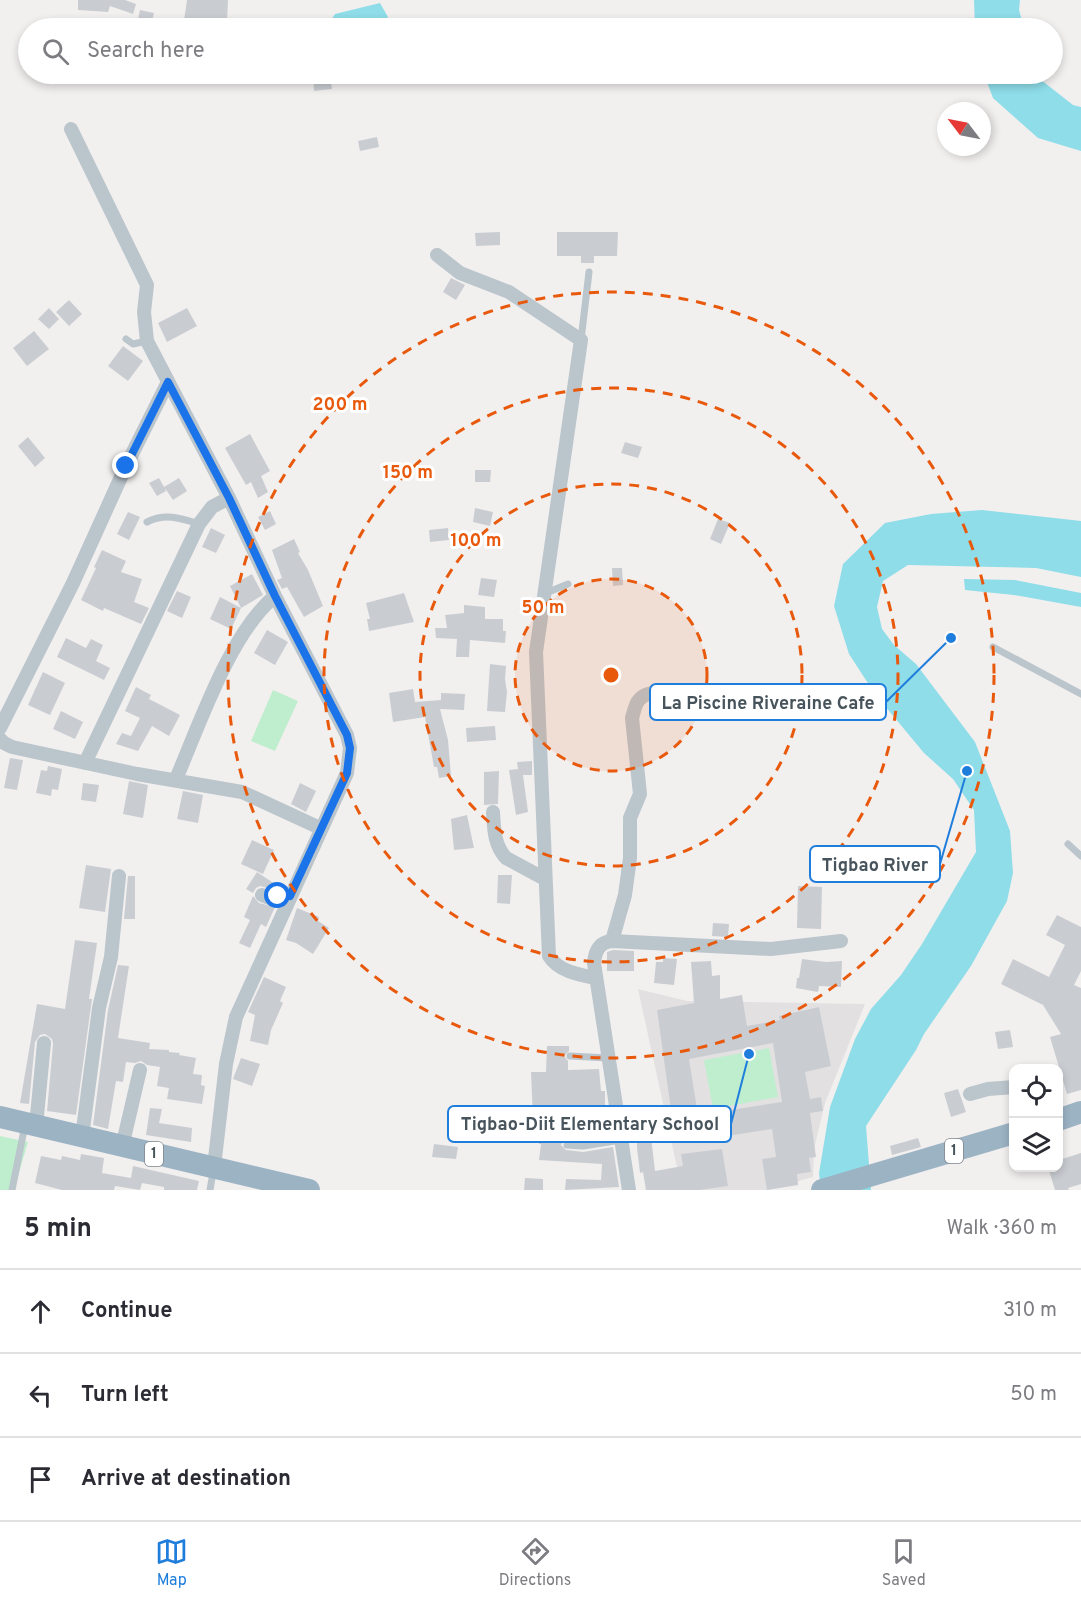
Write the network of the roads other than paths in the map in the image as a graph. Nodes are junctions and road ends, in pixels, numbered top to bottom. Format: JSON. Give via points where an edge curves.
{"nodes":[{"id":1,"x":71,"y":129,"type":"dead end"},
{"id":2,"x":437,"y":255,"type":"dead end"},
{"id":3,"x":589,"y":272,"type":"dead end"},
{"id":4,"x":126,"y":339,"type":"dead end"},
{"id":5,"x":581,"y":340,"type":"junction"},
{"id":6,"x":147,"y":341,"type":"junction"},
{"id":7,"x":168,"y":382,"type":"junction"},
{"id":8,"x":229,"y":498,"type":"junction"},
{"id":9,"x":147,"y":522,"type":"dead end"},
{"id":10,"x":199,"y":524,"type":"junction"},
{"id":11,"x":568,"y":584,"type":"dead end"},
{"id":12,"x":546,"y":593,"type":"junction"},
{"id":13,"x":275,"y":596,"type":"junction"},
{"id":14,"x":993,"y":647,"type":"dead end"},
{"id":15,"x":1081,"y":694,"type":"edge"},
{"id":16,"x":700,"y":697,"type":"dead end"},
{"id":17,"x":0,"y":728,"type":"edge"},
{"id":18,"x":0,"y":739,"type":"edge"},
{"id":19,"x":86,"y":763,"type":"junction"},
{"id":20,"x":176,"y":779,"type":"junction"},
{"id":21,"x":493,"y":812,"type":"dead end"},
{"id":22,"x":320,"y":828,"type":"junction"},
{"id":23,"x":1068,"y":844,"type":"dead end"},
{"id":24,"x":1081,"y":856,"type":"edge"},
{"id":25,"x":119,"y":876,"type":"dead end"},
{"id":26,"x":545,"y":879,"type":"junction"},
{"id":27,"x":262,"y":895,"type":"dead end"},
{"id":28,"x":290,"y":896,"type":"junction"},
{"id":29,"x":841,"y":940,"type":"dead end"},
{"id":30,"x":612,"y":941,"type":"junction"},
{"id":31,"x":596,"y":978,"type":"junction"},
{"id":32,"x":44,"y":1043,"type":"dead end"},
{"id":33,"x":570,"y":1056,"type":"dead end"},
{"id":34,"x":608,"y":1058,"type":"junction"},
{"id":35,"x":140,"y":1070,"type":"dead end"},
{"id":36,"x":1009,"y":1087,"type":"edge"},
{"id":37,"x":970,"y":1094,"type":"dead end"},
{"id":38,"x":1081,"y":1112,"type":"edge"},
{"id":39,"x":0,"y":1117,"type":"edge"},
{"id":40,"x":1063,"y":1119,"type":"edge"},
{"id":41,"x":31,"y":1125,"type":"junction"},
{"id":42,"x":1009,"y":1134,"type":"edge"},
{"id":43,"x":82,"y":1137,"type":"junction"},
{"id":44,"x":621,"y":1140,"type":"junction"},
{"id":45,"x":567,"y":1145,"type":"dead end"},
{"id":46,"x":122,"y":1147,"type":"junction"},
{"id":47,"x":214,"y":1167,"type":"junction"},
{"id":48,"x":12,"y":1190,"type":"edge"},
{"id":49,"x":210,"y":1190,"type":"edge"},
{"id":50,"x":307,"y":1190,"type":"edge"},
{"id":51,"x":629,"y":1190,"type":"edge"},
{"id":52,"x":822,"y":1190,"type":"edge"}],
"edges":[{"from":1,"to":6,"type":"street","via":[[147,285]]},
{"from":2,"to":5,"type":"street","via":[[460,273],[509,292]]},
{"from":3,"to":5,"type":"lane"},
{"from":4,"to":6,"type":"lane","via":[[134,344]]},
{"from":5,"to":12,"type":"street"},
{"from":6,"to":7,"type":"street"},
{"from":7,"to":8,"type":"street"},
{"from":7,"to":17,"type":"street"},
{"from":8,"to":10,"type":"street","via":[[212,507]]},
{"from":8,"to":13,"type":"street"},
{"from":9,"to":10,"type":"lane","via":[[158,516]]},
{"from":10,"to":19,"type":"street"},
{"from":11,"to":12,"type":"lane"},
{"from":12,"to":26,"type":"street","via":[[536,652]]},
{"from":13,"to":20,"type":"street","via":[[241,636]]},
{"from":13,"to":22,"type":"street","via":[[347,735],[350,748],[347,773]]},
{"from":14,"to":15,"type":"lane"},
{"from":16,"to":30,"type":"street","via":[[652,693],[642,697],[635,707],[632,718],[640,794],[630,818],[625,895]]},
{"from":18,"to":19,"type":"street","via":[[12,747]]},
{"from":19,"to":20,"type":"street"},
{"from":20,"to":22,"type":"street","via":[[242,792]]},
{"from":21,"to":26,"type":"street","via":[[495,838],[501,853]]},
{"from":22,"to":28,"type":"street"},
{"from":23,"to":24,"type":"lane"},
{"from":25,"to":43,"type":"street","via":[[111,957],[99,1008]]},
{"from":26,"to":31,"type":"street","via":[[550,959],[574,974]]},
{"from":27,"to":28,"type":"street","via":[[272,899],[282,894]]},
{"from":28,"to":47,"type":"street","via":[[236,1017],[226,1064]]},
{"from":29,"to":30,"type":"street","via":[[771,949]]},
{"from":30,"to":31,"type":"street","via":[[600,946],[595,954]]},
{"from":31,"to":34,"type":"street"},
{"from":32,"to":41,"type":"street"},
{"from":33,"to":34,"type":"lane"},
{"from":34,"to":44,"type":"street"},
{"from":35,"to":46,"type":"street"},
{"from":36,"to":37,"type":"street"},
{"from":38,"to":40,"type":"highway"},
{"from":39,"to":41,"type":"highway","number":"1"},
{"from":41,"to":43,"type":"highway","number":"1"},
{"from":41,"to":48,"type":"lane"},
{"from":42,"to":52,"type":"highway","number":"1"},
{"from":43,"to":46,"type":"highway","number":"1"},
{"from":44,"to":45,"type":"lane"},
{"from":44,"to":51,"type":"street"},
{"from":46,"to":47,"type":"highway","number":"1"},
{"from":47,"to":49,"type":"lane"},
{"from":47,"to":50,"type":"highway","number":"1"}]}
